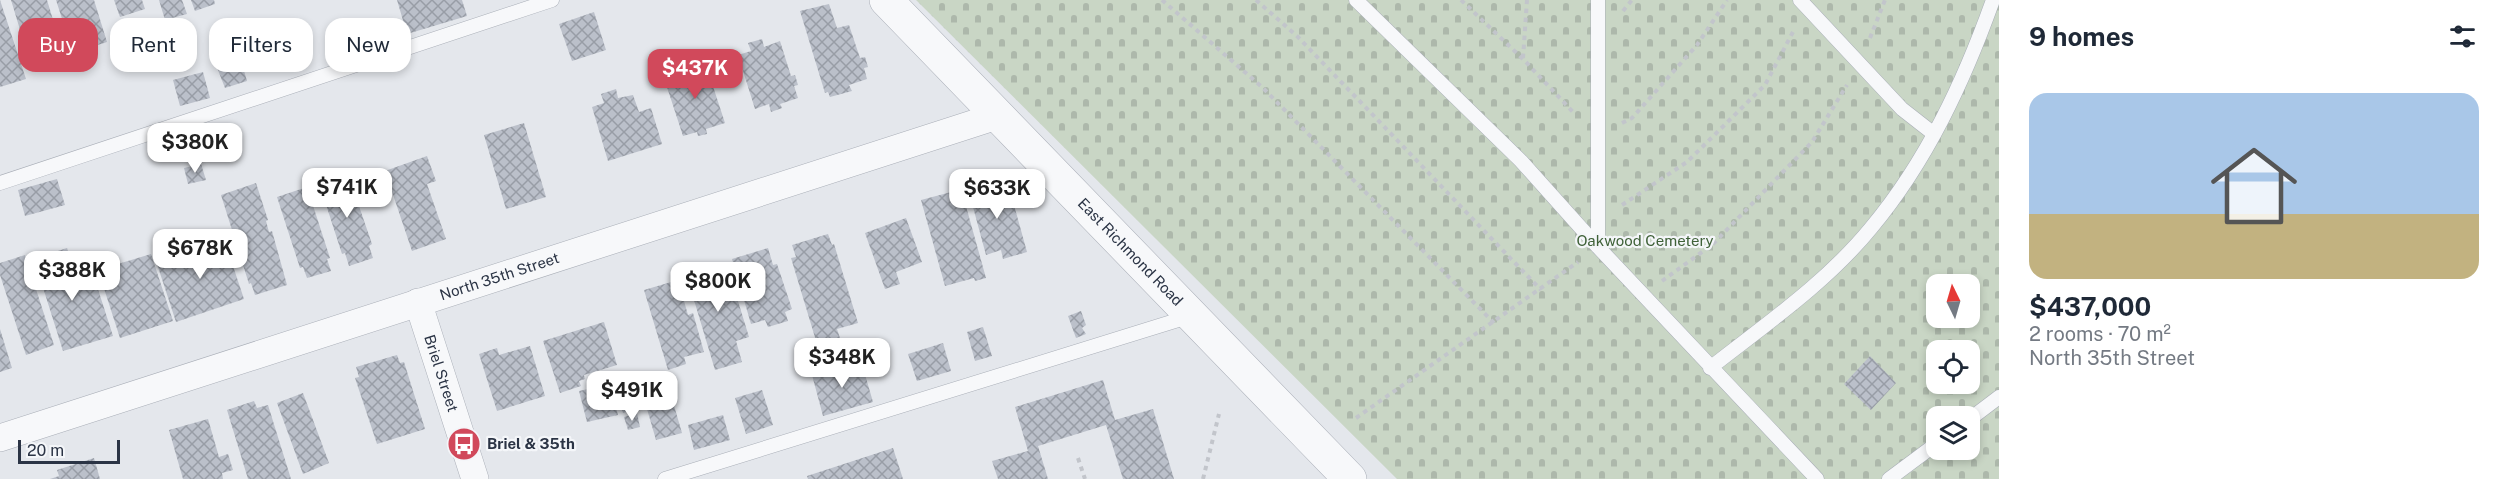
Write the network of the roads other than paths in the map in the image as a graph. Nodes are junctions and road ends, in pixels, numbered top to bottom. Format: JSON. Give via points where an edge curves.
{"nodes":[{"id":1,"x":552,"y":0,"type":"edge"},
{"id":2,"x":886,"y":0,"type":"edge"},
{"id":3,"x":1356,"y":0,"type":"edge"},
{"id":4,"x":1598,"y":0,"type":"edge"},
{"id":5,"x":1993,"y":0,"type":"edge"},
{"id":6,"x":1803,"y":3,"type":"edge"},
{"id":7,"x":1000,"y":115,"type":"junction"},
{"id":8,"x":1934,"y":134,"type":"junction"},
{"id":9,"x":0,"y":183,"type":"edge"},
{"id":10,"x":1598,"y":247,"type":"junction"},
{"id":11,"x":418,"y":302,"type":"junction"},
{"id":12,"x":1191,"y":316,"type":"junction"},
{"id":13,"x":1710,"y":368,"type":"junction"},
{"id":14,"x":1999,"y":397,"type":"edge"},
{"id":15,"x":1980,"y":411,"type":"edge"},
{"id":16,"x":0,"y":438,"type":"edge"},
{"id":17,"x":1926,"y":451,"type":"edge"},
{"id":18,"x":475,"y":479,"type":"edge"},
{"id":19,"x":665,"y":479,"type":"edge"},
{"id":20,"x":1350,"y":479,"type":"edge"},
{"id":21,"x":1817,"y":479,"type":"edge"},
{"id":22,"x":1889,"y":479,"type":"edge"}],
"edges":[{"from":1,"to":9,"type":"lane"},
{"from":2,"to":7,"type":"street","name":"East Richmond Road"},
{"from":3,"to":10,"type":"lane","via":[[1521,161]]},
{"from":4,"to":10,"type":"lane"},
{"from":5,"to":8,"type":"lane","via":[[1976,49]]},
{"from":6,"to":8,"type":"lane","via":[[1902,109]]},
{"from":7,"to":11,"type":"street","name":"North 35th Street"},
{"from":7,"to":12,"type":"street","name":"East Richmond Road"},
{"from":8,"to":13,"type":"lane","via":[[1871,228],[1836,265]]},
{"from":10,"to":13,"type":"lane"},
{"from":11,"to":16,"type":"street","name":"North 35th Street"},
{"from":11,"to":18,"type":"street","name":"Briel Street"},
{"from":12,"to":19,"type":"lane"},
{"from":12,"to":20,"type":"street","name":"East Richmond Road"},
{"from":13,"to":21,"type":"lane"},
{"from":14,"to":15,"type":"lane"},
{"from":17,"to":22,"type":"lane"}]}
